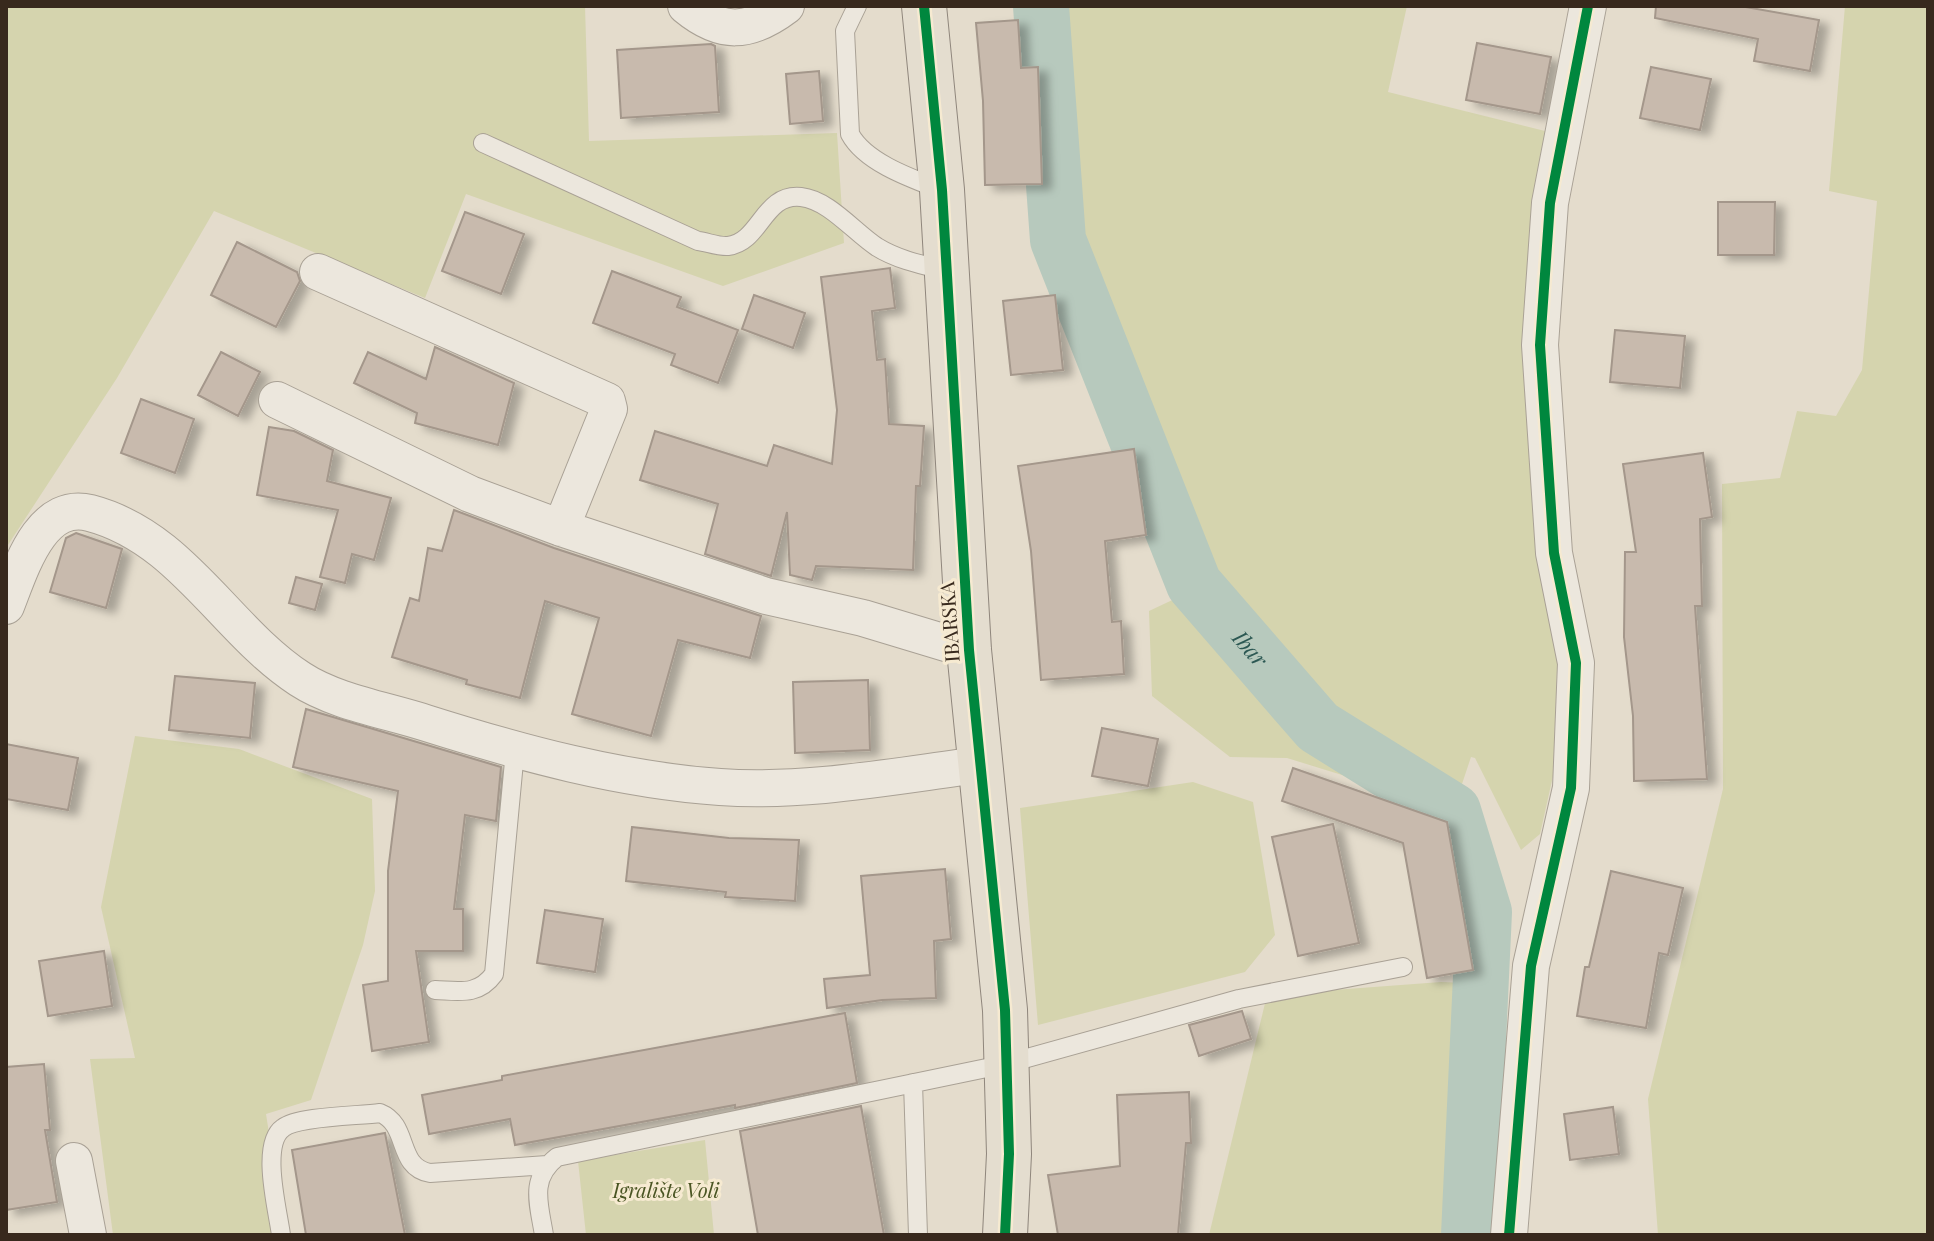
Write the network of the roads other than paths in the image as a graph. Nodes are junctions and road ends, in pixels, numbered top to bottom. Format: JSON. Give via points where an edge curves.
{"nodes":[{"id":1,"x":686,"y":6,"type":"edge"},
{"id":2,"x":786,"y":6,"type":"edge"},
{"id":3,"x":857,"y":6,"type":"edge"},
{"id":4,"x":924,"y":6,"type":"edge"},
{"id":5,"x":1588,"y":6,"type":"edge"},
{"id":6,"x":483,"y":143,"type":"dead end"},
{"id":7,"x":942,"y":190,"type":"junction"},
{"id":8,"x":947,"y":271,"type":"junction"},
{"id":9,"x":318,"y":272,"type":"dead end"},
{"id":10,"x":277,"y":400,"type":"dead end"},
{"id":11,"x":561,"y":528,"type":"junction"},
{"id":12,"x":6,"y":606,"type":"edge"},
{"id":13,"x":969,"y":650,"type":"junction"},
{"id":14,"x":515,"y":751,"type":"junction"},
{"id":15,"x":979,"y":765,"type":"junction"},
{"id":16,"x":1403,"y":967,"type":"dead end"},
{"id":17,"x":435,"y":990,"type":"dead end"},
{"id":18,"x":1006,"y":1064,"type":"junction"},
{"id":19,"x":913,"y":1083,"type":"junction"},
{"id":20,"x":74,"y":1161,"type":"dead end"},
{"id":21,"x":547,"y":1165,"type":"junction"},
{"id":22,"x":88,"y":1235,"type":"edge"},
{"id":23,"x":281,"y":1235,"type":"edge"},
{"id":24,"x":544,"y":1235,"type":"edge"},
{"id":25,"x":918,"y":1235,"type":"edge"},
{"id":26,"x":1005,"y":1235,"type":"edge"},
{"id":27,"x":1509,"y":1235,"type":"edge"}],
"edges":[{"from":1,"to":2,"type":"street","via":[[709,25],[742,28],[768,20]]},
{"from":3,"to":7,"type":"lane","via":[[845,31],[850,134],[856,146]]},
{"from":4,"to":7,"type":"main road","name":"IBARSKA"},
{"from":5,"to":27,"type":"street","via":[[1550,203],[1540,345],[1554,553],[1576,663],[1571,788],[1531,966]]},
{"from":6,"to":8,"type":"lane","via":[[698,241],[728,246],[744,240],[768,209],[787,197],[803,197],[879,248]]},
{"from":7,"to":8,"type":"main road","name":"IBARSKA"},
{"from":8,"to":13,"type":"main road","name":"IBARSKA"},
{"from":9,"to":11,"type":"street","via":[[607,401],[609,409]]},
{"from":10,"to":11,"type":"street","via":[[470,494]]},
{"from":11,"to":13,"type":"street","via":[[766,596]]},
{"from":12,"to":14,"type":"street","via":[[44,526],[65,511],[88,512],[128,529],[180,562],[268,658],[310,685]]},
{"from":13,"to":15,"type":"main road","name":"IBARSKA"},
{"from":14,"to":15,"type":"street","via":[[720,787],[797,787]]},
{"from":14,"to":17,"type":"lane","via":[[494,974],[472,992]]},
{"from":15,"to":18,"type":"main road","name":"IBARSKA"},
{"from":16,"to":18,"type":"lane","via":[[1239,999]]},
{"from":18,"to":19,"type":"lane"},
{"from":18,"to":26,"type":"main road","name":"IBARSKA"},
{"from":19,"to":21,"type":"lane","via":[[557,1157]]},
{"from":19,"to":25,"type":"lane"},
{"from":20,"to":22,"type":"street"},
{"from":21,"to":23,"type":"lane","via":[[418,1171],[410,1164],[397,1126],[380,1113],[296,1123],[282,1128],[274,1139],[270,1159]]},
{"from":21,"to":24,"type":"lane","via":[[536,1188]]}]}
